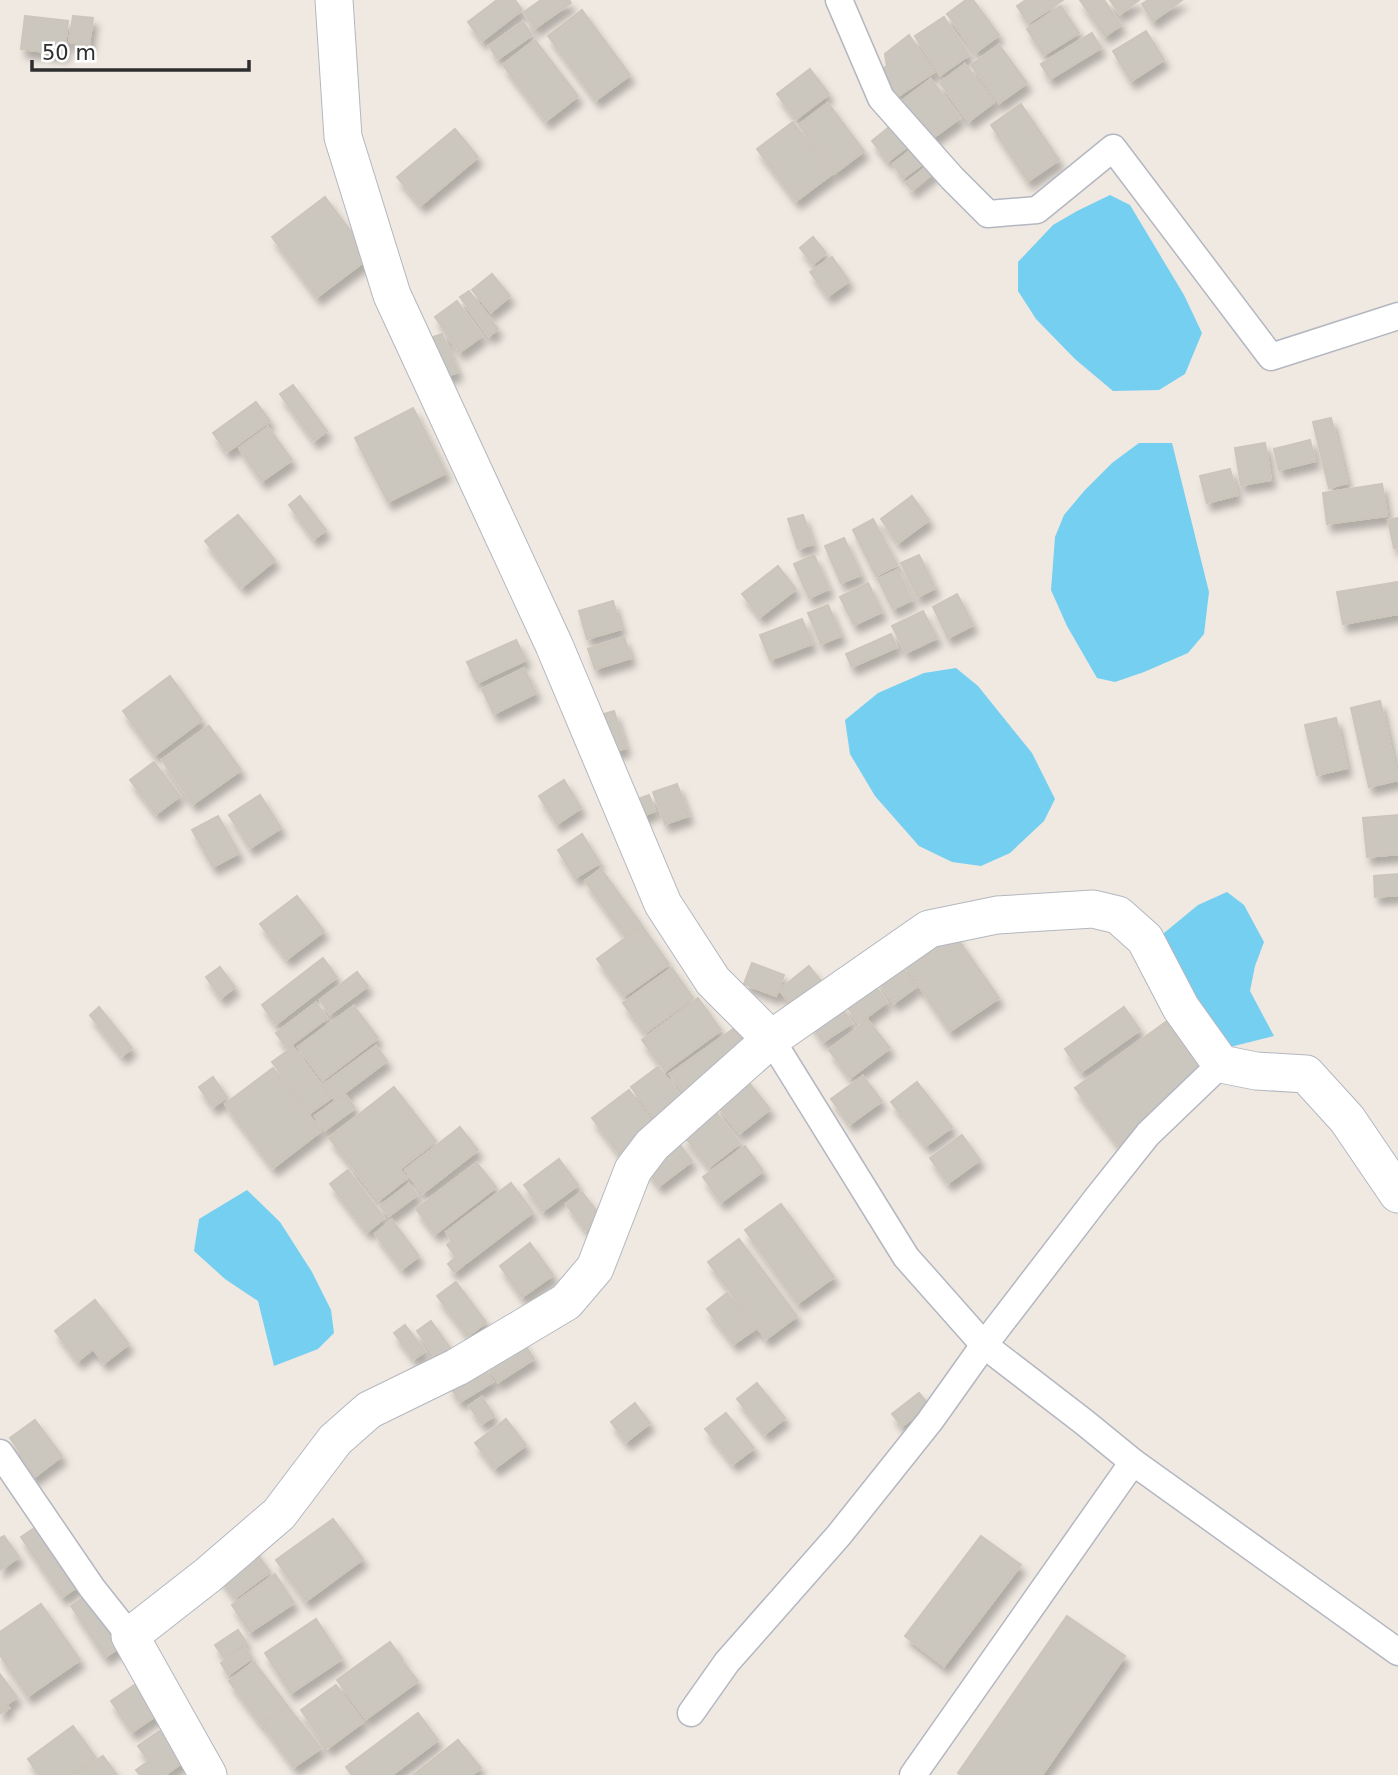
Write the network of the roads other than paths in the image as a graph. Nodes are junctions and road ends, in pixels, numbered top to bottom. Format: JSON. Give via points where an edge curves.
{"nodes":[{"id":1,"x":334,"y":0,"type":"edge"},
{"id":2,"x":839,"y":0,"type":"edge"},
{"id":3,"x":1398,"y":316,"type":"edge"},
{"id":4,"x":771,"y":1039,"type":"junction"},
{"id":5,"x":1221,"y":1064,"type":"junction"},
{"id":6,"x":1398,"y":1194,"type":"edge"},
{"id":7,"x":984,"y":1345,"type":"junction"},
{"id":8,"x":0,"y":1452,"type":"edge"},
{"id":9,"x":1133,"y":1462,"type":"junction"},
{"id":10,"x":130,"y":1636,"type":"junction"},
{"id":11,"x":1398,"y":1653,"type":"edge"},
{"id":12,"x":691,"y":1713,"type":"dead end"},
{"id":13,"x":208,"y":1775,"type":"edge"},
{"id":14,"x":913,"y":1775,"type":"edge"}],
"edges":[{"from":1,"to":4,"type":"street","via":[[343,137],[393,295],[554,645],[663,904],[713,981]]},
{"from":2,"to":3,"type":"street","via":[[881,98],[988,214],[1037,210],[1113,148],[1271,357]]},
{"from":4,"to":5,"type":"street","via":[[929,929],[997,915],[1093,909],[1118,915],[1145,939],[1181,1008]]},
{"from":4,"to":7,"type":"street","via":[[906,1257]]},
{"from":4,"to":10,"type":"street","via":[[652,1145],[634,1170],[595,1268],[566,1302],[457,1367],[369,1410],[335,1440],[279,1514]]},
{"from":5,"to":6,"type":"street","via":[[1306,1074],[1347,1119]]},
{"from":5,"to":7,"type":"street","via":[[1149,1134]]},
{"from":7,"to":9,"type":"street"},
{"from":7,"to":12,"type":"street","via":[[930,1422],[727,1662]]},
{"from":8,"to":10,"type":"street"},
{"from":9,"to":11,"type":"street"},
{"from":9,"to":14,"type":"street"},
{"from":10,"to":13,"type":"street"}]}
